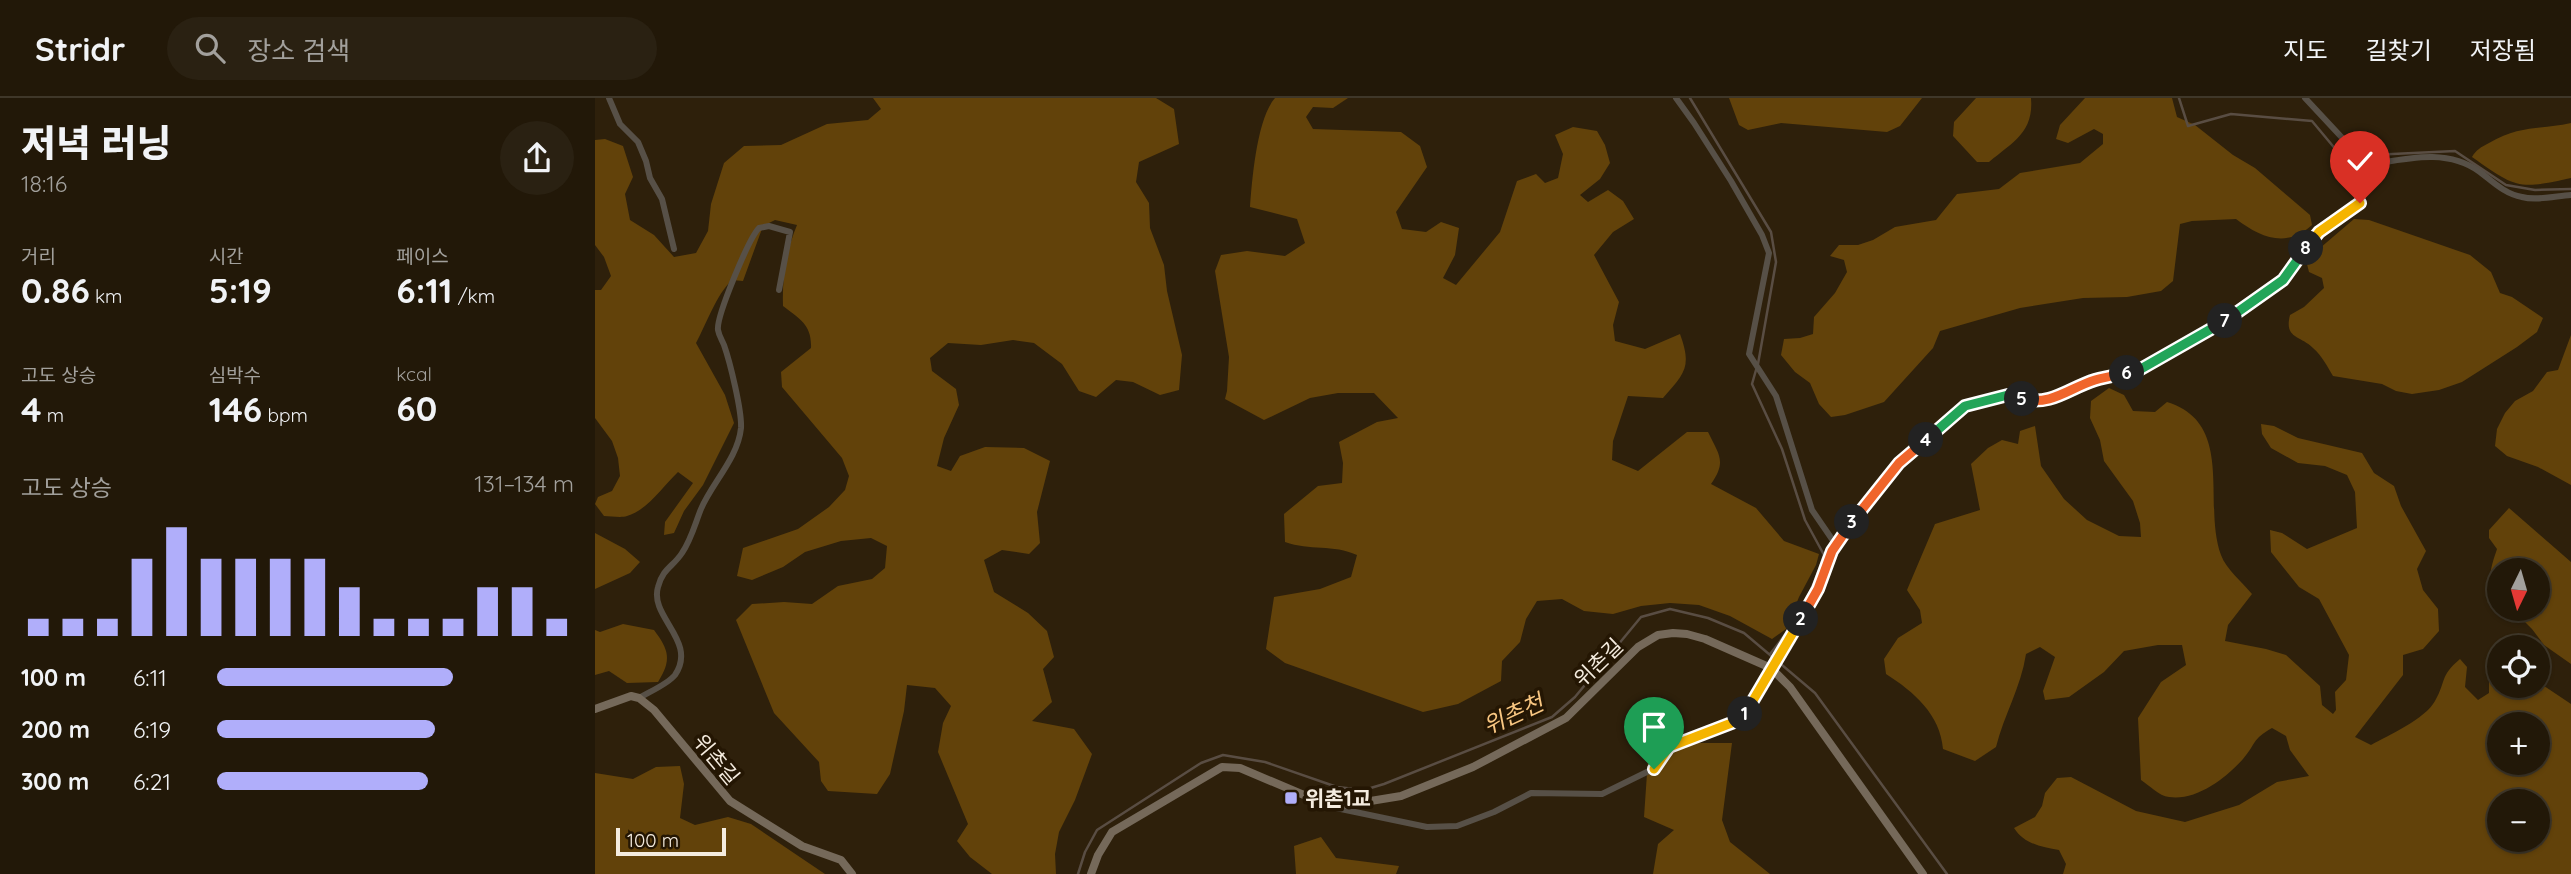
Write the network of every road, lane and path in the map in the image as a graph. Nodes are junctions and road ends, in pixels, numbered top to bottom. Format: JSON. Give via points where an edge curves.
{"nodes":[{"id":1,"x":609,"y":98,"type":"edge"},
{"id":2,"x":1675,"y":98,"type":"edge"},
{"id":3,"x":2305,"y":98,"type":"edge"},
{"id":4,"x":2374,"y":172,"type":"junction"},
{"id":5,"x":2571,"y":195,"type":"edge"},
{"id":6,"x":674,"y":250,"type":"dead end"},
{"id":7,"x":779,"y":290,"type":"dead end"},
{"id":8,"x":1836,"y":545,"type":"junction"},
{"id":9,"x":1772,"y":666,"type":"junction"},
{"id":10,"x":639,"y":698,"type":"junction"},
{"id":11,"x":595,"y":709,"type":"edge"},
{"id":12,"x":1328,"y":802,"type":"junction"},
{"id":13,"x":852,"y":874,"type":"edge"},
{"id":14,"x":1091,"y":874,"type":"edge"},
{"id":15,"x":1923,"y":874,"type":"edge"}],
"edges":[{"from":1,"to":6,"type":"street","via":[[620,124],[638,142],[662,199]]},
{"from":2,"to":8,"type":"street","via":[[1731,181],[1769,253],[1749,354],[1776,396],[1812,510]]},
{"from":3,"to":4,"type":"street"},
{"from":4,"to":5,"type":"street","via":[[2379,163],[2419,156],[2457,160],[2500,189],[2523,198]]},
{"from":4,"to":8,"type":"street","via":[[2360,203],[2319,232],[2283,280],[2210,331],[2139,370],[2093,380],[2067,394],[2035,402],[2008,395],[1965,406],[1899,463]]},
{"from":7,"to":10,"type":"street","via":[[790,232],[759,228],[742,257],[718,325],[741,429],[681,555],[664,570],[657,589],[657,606],[679,642],[674,676]]},
{"from":8,"to":9,"type":"street","via":[[1818,589]]},
{"from":9,"to":12,"type":"street","name":"위촌길","via":[[1687,634],[1658,635],[1638,647],[1566,718],[1473,767],[1401,796],[1346,805]]},
{"from":9,"to":12,"type":"street","via":[[1742,719],[1669,747],[1654,769],[1602,794],[1531,793],[1457,826],[1427,827],[1336,808]]},
{"from":9,"to":15,"type":"street","name":"위촌길"},
{"from":10,"to":11,"type":"street","via":[[631,696]]},
{"from":10,"to":13,"type":"street","name":"위촌길","via":[[730,801],[802,846],[841,860]]},
{"from":12,"to":14,"type":"street","name":"위촌길","via":[[1240,768],[1222,767],[1112,832]]}]}
